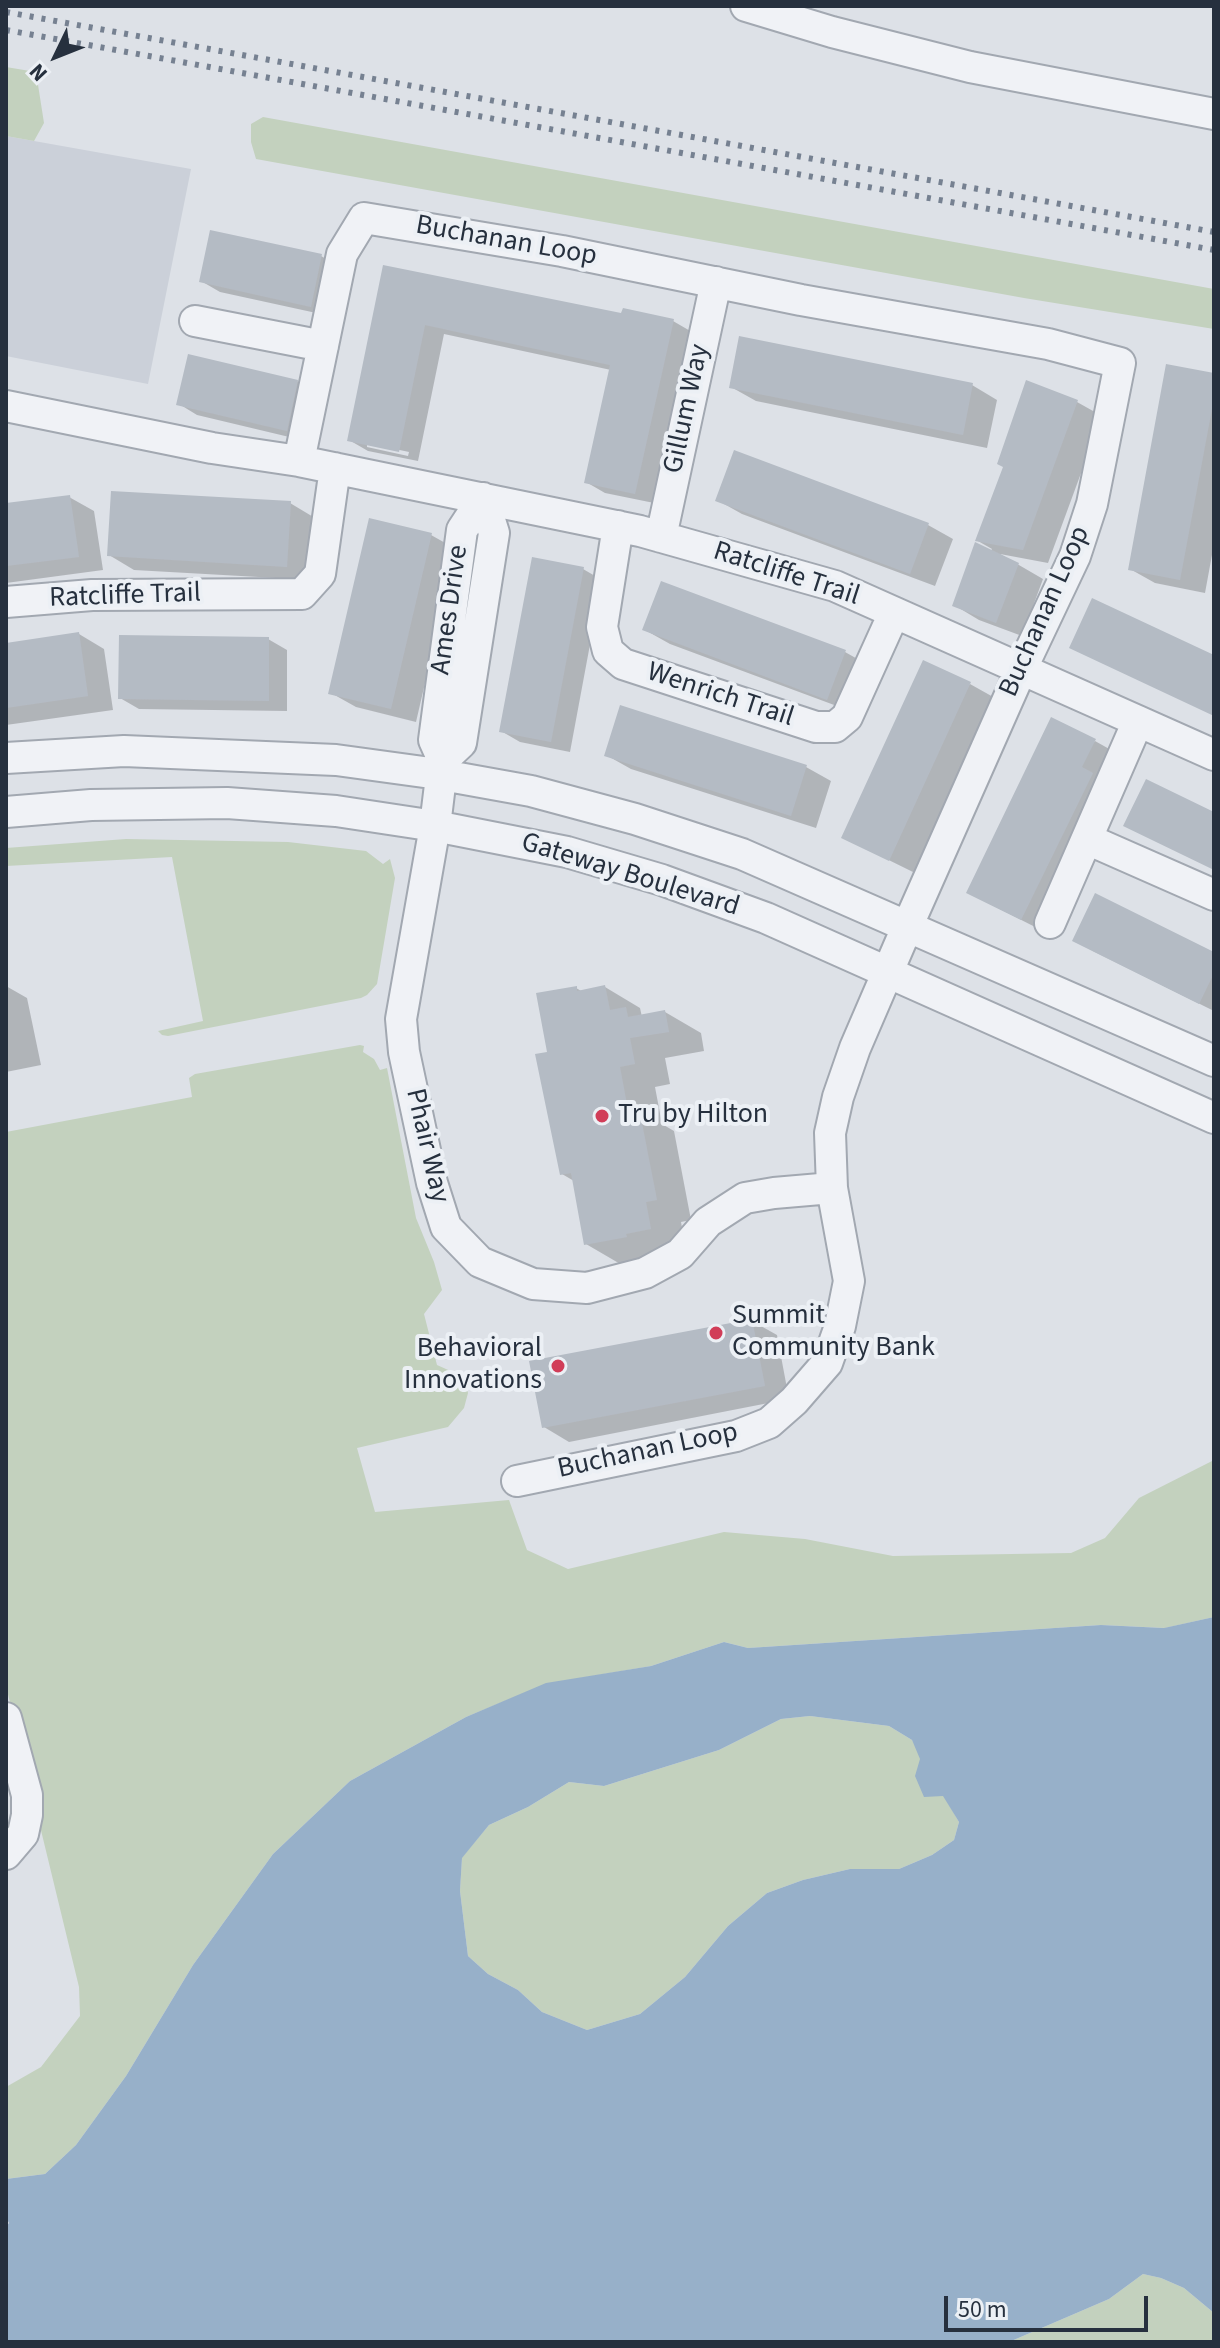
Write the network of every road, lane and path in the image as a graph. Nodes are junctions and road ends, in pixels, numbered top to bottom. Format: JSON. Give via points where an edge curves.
{"nodes":[{"id":1,"x":746,"y":6,"type":"edge"},
{"id":2,"x":1214,"y":114,"type":"edge"},
{"id":3,"x":716,"y":282,"type":"junction"},
{"id":4,"x":195,"y":321,"type":"dead end"},
{"id":5,"x":323,"y":346,"type":"junction"},
{"id":6,"x":6,"y":406,"type":"edge"},
{"id":7,"x":299,"y":461,"type":"junction"},
{"id":8,"x":335,"y":468,"type":"junction"},
{"id":9,"x":483,"y":498,"type":"junction"},
{"id":10,"x":618,"y":526,"type":"junction"},
{"id":11,"x":661,"y":537,"type":"junction"},
{"id":12,"x":6,"y":602,"type":"edge"},
{"id":13,"x":894,"y":613,"type":"junction"},
{"id":14,"x":1021,"y":670,"type":"junction"},
{"id":15,"x":1138,"y":721,"type":"junction"},
{"id":16,"x":1214,"y":755,"type":"edge"},
{"id":17,"x":6,"y":758,"type":"edge"},
{"id":18,"x":442,"y":767,"type":"junction"},
{"id":19,"x":6,"y":812,"type":"edge"},
{"id":20,"x":435,"y":826,"type":"junction"},
{"id":21,"x":1087,"y":839,"type":"junction"},
{"id":22,"x":1214,"y":895,"type":"edge"},
{"id":23,"x":1050,"y":923,"type":"dead end"},
{"id":24,"x":908,"y":925,"type":"junction"},
{"id":25,"x":888,"y":973,"type":"junction"},
{"id":26,"x":1214,"y":1061,"type":"edge"},
{"id":27,"x":1214,"y":1118,"type":"edge"},
{"id":28,"x":832,"y":1188,"type":"junction"},
{"id":29,"x":517,"y":1481,"type":"dead end"},
{"id":30,"x":6,"y":1718,"type":"edge"},
{"id":31,"x":6,"y":1854,"type":"edge"}],
"edges":[{"from":1,"to":2,"type":"street","via":[[956,64]]},
{"from":3,"to":5,"type":"street","name":"Buchanan Loop","via":[[364,218],[342,254]]},
{"from":3,"to":11,"type":"street","name":"Gillum Way"},
{"from":3,"to":14,"type":"street","name":"Buchanan Loop","via":[[1048,344],[1120,363],[1092,504],[1075,556]]},
{"from":4,"to":5,"type":"street"},
{"from":5,"to":7,"type":"street","name":"Buchanan Loop"},
{"from":6,"to":7,"type":"street","name":"Ratcliffe Trail"},
{"from":7,"to":8,"type":"street","name":"Ratcliffe Trail"},
{"from":8,"to":9,"type":"street","name":"Ratcliffe Trail"},
{"from":8,"to":12,"type":"street","name":"Ratcliffe Trail","via":[[320,574],[302,594],[92,595]]},
{"from":9,"to":10,"type":"street","name":"Ratcliffe Trail"},
{"from":9,"to":18,"type":"street","name":"Ames Drive","via":[[494,533],[461,743]]},
{"from":10,"to":11,"type":"street","name":"Ratcliffe Trail"},
{"from":10,"to":13,"type":"street","name":"Wenrich Trail","via":[[602,627],[608,651],[623,664],[816,727],[835,727],[847,717]]},
{"from":11,"to":13,"type":"street","name":"Ratcliffe Trail","via":[[835,586]]},
{"from":13,"to":14,"type":"street","name":"Ratcliffe Trail"},
{"from":14,"to":15,"type":"street","name":"Ratcliffe Trail"},
{"from":14,"to":24,"type":"street","name":"Buchanan Loop"},
{"from":15,"to":16,"type":"street","name":"Ratcliffe Trail"},
{"from":15,"to":21,"type":"street"},
{"from":17,"to":18,"type":"street","name":"Gateway Boulevard","via":[[124,751]]},
{"from":18,"to":20,"type":"street"},
{"from":18,"to":24,"type":"street","name":"Gateway Boulevard","via":[[742,854]]},
{"from":19,"to":20,"type":"street","name":"Gateway Boulevard","via":[[227,803],[336,811]]},
{"from":20,"to":25,"type":"street","name":"Gateway Boulevard","via":[[567,852],[662,880],[766,918]]},
{"from":20,"to":28,"type":"street","name":"Phair Way","via":[[401,1019],[404,1052],[446,1227],[480,1262],[533,1284],[587,1288],[645,1273],[680,1254],[708,1222],[745,1198]]},
{"from":21,"to":22,"type":"street"},
{"from":21,"to":23,"type":"street"},
{"from":24,"to":25,"type":"street","name":"Buchanan Loop"},
{"from":24,"to":26,"type":"street","name":"Gateway Boulevard"},
{"from":25,"to":27,"type":"street","name":"Gateway Boulevard"},
{"from":25,"to":28,"type":"street","name":"Buchanan Loop","via":[[838,1097],[830,1133]]},
{"from":28,"to":29,"type":"street","name":"Buchanan Loop","via":[[849,1281],[827,1363],[794,1401],[769,1423],[736,1436]]},
{"from":30,"to":31,"type":"street","via":[[27,1795],[27,1815],[23,1834]]}]}
